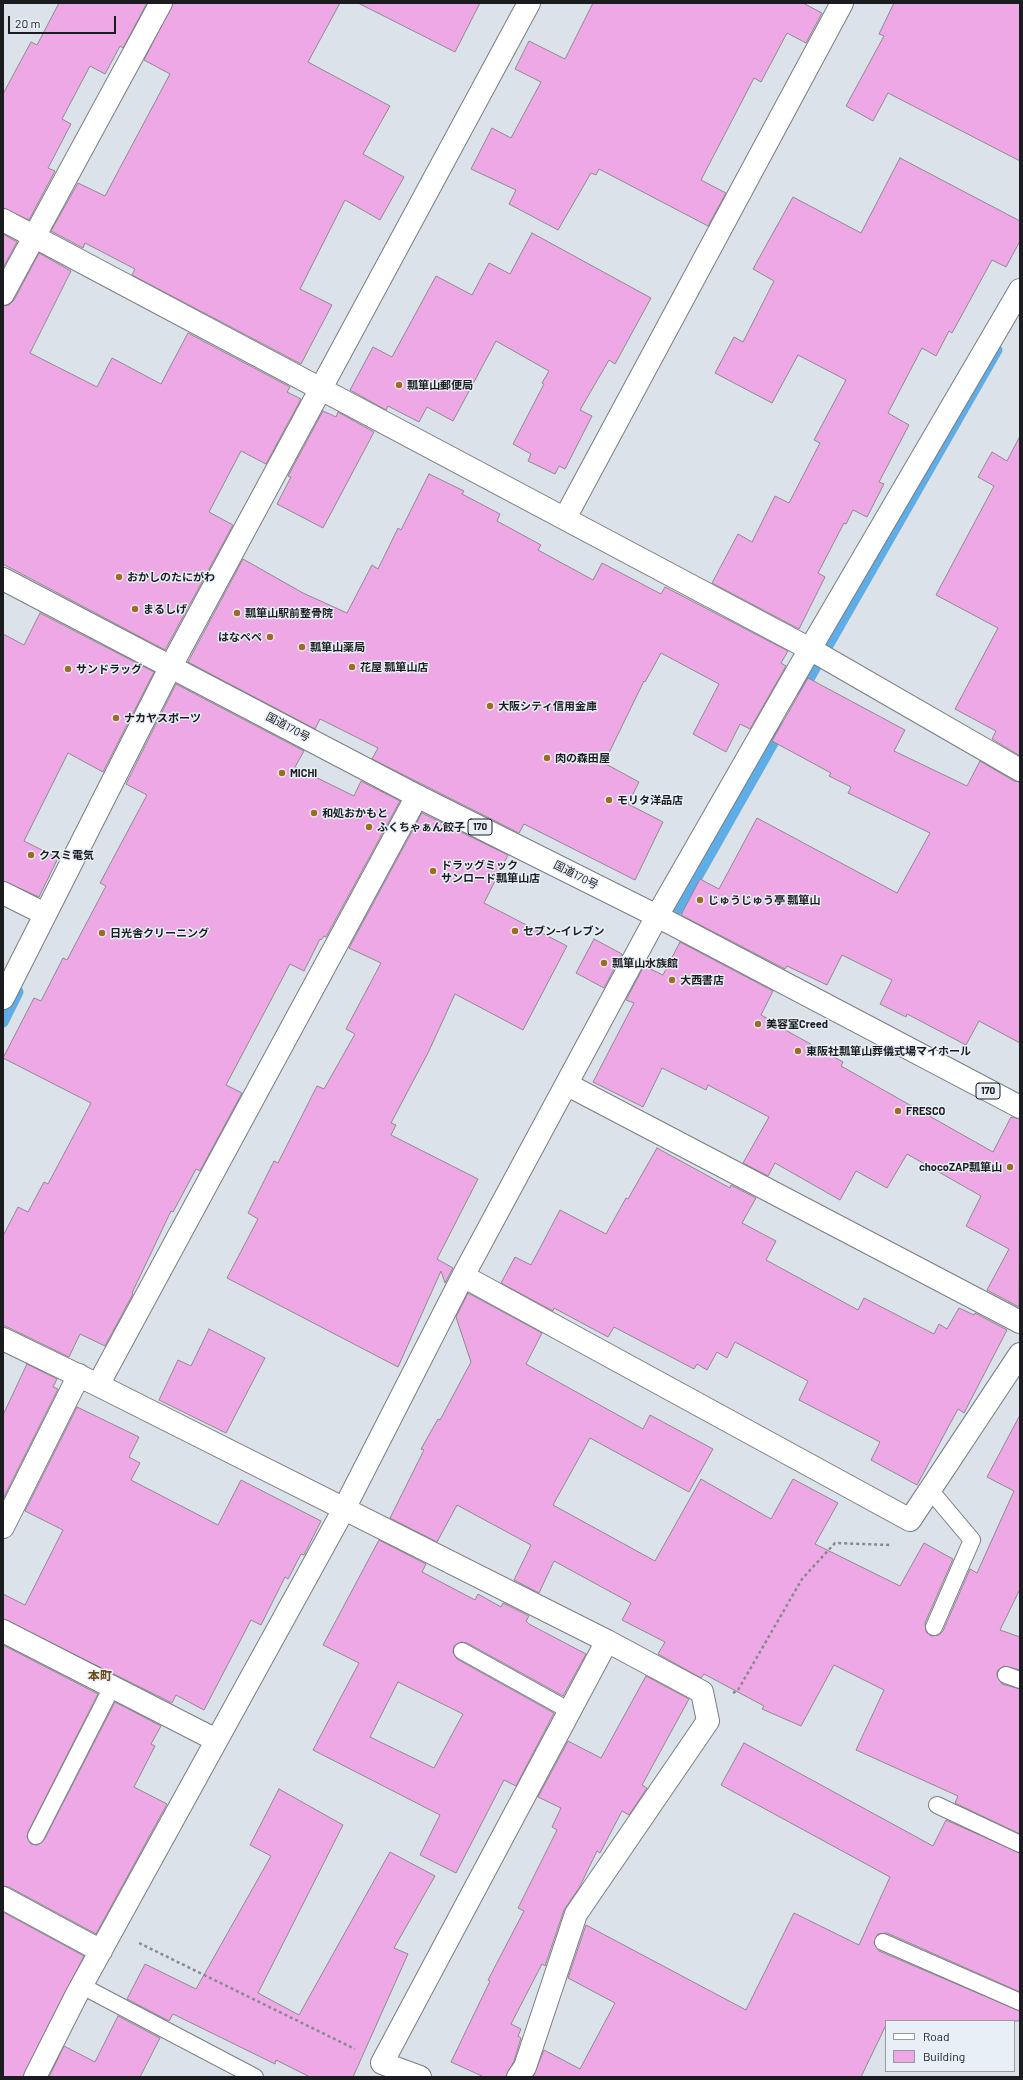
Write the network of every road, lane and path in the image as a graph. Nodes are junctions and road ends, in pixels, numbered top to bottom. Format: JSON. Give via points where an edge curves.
{"nodes":[{"id":1,"x":161,"y":3,"type":"edge"},
{"id":2,"x":529,"y":3,"type":"edge"},
{"id":3,"x":842,"y":3,"type":"edge"},
{"id":4,"x":3,"y":220,"type":"edge"},
{"id":5,"x":33,"y":237,"type":"junction"},
{"id":6,"x":1020,"y":290,"type":"edge"},
{"id":7,"x":3,"y":294,"type":"edge"},
{"id":8,"x":322,"y":388,"type":"junction"},
{"id":9,"x":565,"y":518,"type":"junction"},
{"id":10,"x":3,"y":579,"type":"edge"},
{"id":11,"x":810,"y":649,"type":"junction"},
{"id":12,"x":171,"y":666,"type":"junction"},
{"id":13,"x":1020,"y":770,"type":"edge"},
{"id":14,"x":417,"y":796,"type":"junction"},
{"id":15,"x":3,"y":893,"type":"edge"},
{"id":16,"x":45,"y":914,"type":"junction"},
{"id":17,"x":657,"y":916,"type":"junction"},
{"id":18,"x":3,"y":998,"type":"edge"},
{"id":19,"x":568,"y":1085,"type":"junction"},
{"id":20,"x":1020,"y":1107,"type":"edge"},
{"id":21,"x":464,"y":1276,"type":"junction"},
{"id":22,"x":1020,"y":1322,"type":"edge"},
{"id":23,"x":3,"y":1340,"type":"edge"},
{"id":24,"x":1020,"y":1354,"type":"edge"},
{"id":25,"x":79,"y":1376,"type":"junction"},
{"id":26,"x":98,"y":1385,"type":"junction"},
{"id":27,"x":930,"y":1490,"type":"junction"},
{"id":28,"x":344,"y":1509,"type":"junction"},
{"id":29,"x":910,"y":1520,"type":"junction"},
{"id":30,"x":3,"y":1527,"type":"edge"},
{"id":31,"x":934,"y":1627,"type":"dead end"},
{"id":32,"x":3,"y":1631,"type":"edge"},
{"id":33,"x":607,"y":1641,"type":"junction"},
{"id":34,"x":462,"y":1651,"type":"dead end"},
{"id":35,"x":112,"y":1687,"type":"junction"},
{"id":36,"x":705,"y":1706,"type":"junction"},
{"id":37,"x":570,"y":1711,"type":"junction"},
{"id":38,"x":216,"y":1740,"type":"junction"},
{"id":39,"x":938,"y":1805,"type":"dead end"},
{"id":40,"x":36,"y":1836,"type":"dead end"},
{"id":41,"x":1020,"y":1844,"type":"edge"},
{"id":42,"x":3,"y":1898,"type":"edge"},
{"id":43,"x":112,"y":1930,"type":"junction"},
{"id":44,"x":883,"y":1942,"type":"dead end"},
{"id":45,"x":101,"y":1951,"type":"junction"},
{"id":46,"x":82,"y":1986,"type":"junction"},
{"id":47,"x":1020,"y":2002,"type":"edge"},
{"id":48,"x":382,"y":2063,"type":"junction"},
{"id":49,"x":35,"y":2077,"type":"edge"},
{"id":50,"x":255,"y":2077,"type":"edge"},
{"id":51,"x":420,"y":2077,"type":"edge"},
{"id":52,"x":518,"y":2077,"type":"edge"}],
"edges":[{"from":1,"to":5,"type":"main road"},
{"from":2,"to":8,"type":"main road"},
{"from":3,"to":9,"type":"main road"},
{"from":4,"to":5,"type":"main road"},
{"from":5,"to":7,"type":"main road"},
{"from":5,"to":8,"type":"main road"},
{"from":6,"to":11,"type":"main road"},
{"from":8,"to":9,"type":"main road"},
{"from":8,"to":12,"type":"main road"},
{"from":9,"to":11,"type":"main road"},
{"from":10,"to":12,"type":"main road","name":"国道170号","number":"170"},
{"from":11,"to":13,"type":"main road"},
{"from":11,"to":17,"type":"main road"},
{"from":12,"to":14,"type":"main road","name":"国道170号","number":"170"},
{"from":12,"to":16,"type":"main road"},
{"from":14,"to":17,"type":"main road","name":"国道170号","number":"170"},
{"from":14,"to":26,"type":"main road"},
{"from":15,"to":16,"type":"main road"},
{"from":16,"to":18,"type":"main road"},
{"from":17,"to":19,"type":"main road"},
{"from":17,"to":20,"type":"main road","name":"国道170号","number":"170"},
{"from":19,"to":21,"type":"main road"},
{"from":19,"to":22,"type":"main road"},
{"from":21,"to":28,"type":"main road"},
{"from":21,"to":29,"type":"main road"},
{"from":23,"to":25,"type":"main road"},
{"from":24,"to":27,"type":"main road"},
{"from":25,"to":26,"type":"main road"},
{"from":25,"to":30,"type":"main road"},
{"from":26,"to":28,"type":"main road"},
{"from":27,"to":29,"type":"main road"},
{"from":27,"to":31,"type":"lane","via":[[972,1540]]},
{"from":28,"to":33,"type":"main road"},
{"from":28,"to":38,"type":"main road"},
{"from":29,"to":36,"type":"path","via":[[899,1546],[835,1543],[802,1579],[738,1690]]},
{"from":32,"to":35,"type":"main road"},
{"from":33,"to":36,"type":"main road","via":[[702,1692]]},
{"from":33,"to":37,"type":"main road"},
{"from":34,"to":37,"type":"lane"},
{"from":35,"to":38,"type":"main road"},
{"from":35,"to":40,"type":"lane"},
{"from":36,"to":52,"type":"main road","via":[[708,1721],[576,1914],[525,2067]]},
{"from":37,"to":48,"type":"main road"},
{"from":38,"to":43,"type":"main road"},
{"from":39,"to":41,"type":"lane"},
{"from":42,"to":45,"type":"main road"},
{"from":43,"to":45,"type":"main road"},
{"from":43,"to":48,"type":"path"},
{"from":44,"to":47,"type":"lane"},
{"from":45,"to":46,"type":"main road"},
{"from":46,"to":49,"type":"main road"},
{"from":46,"to":50,"type":"lane"},
{"from":48,"to":51,"type":"main road"}]}
